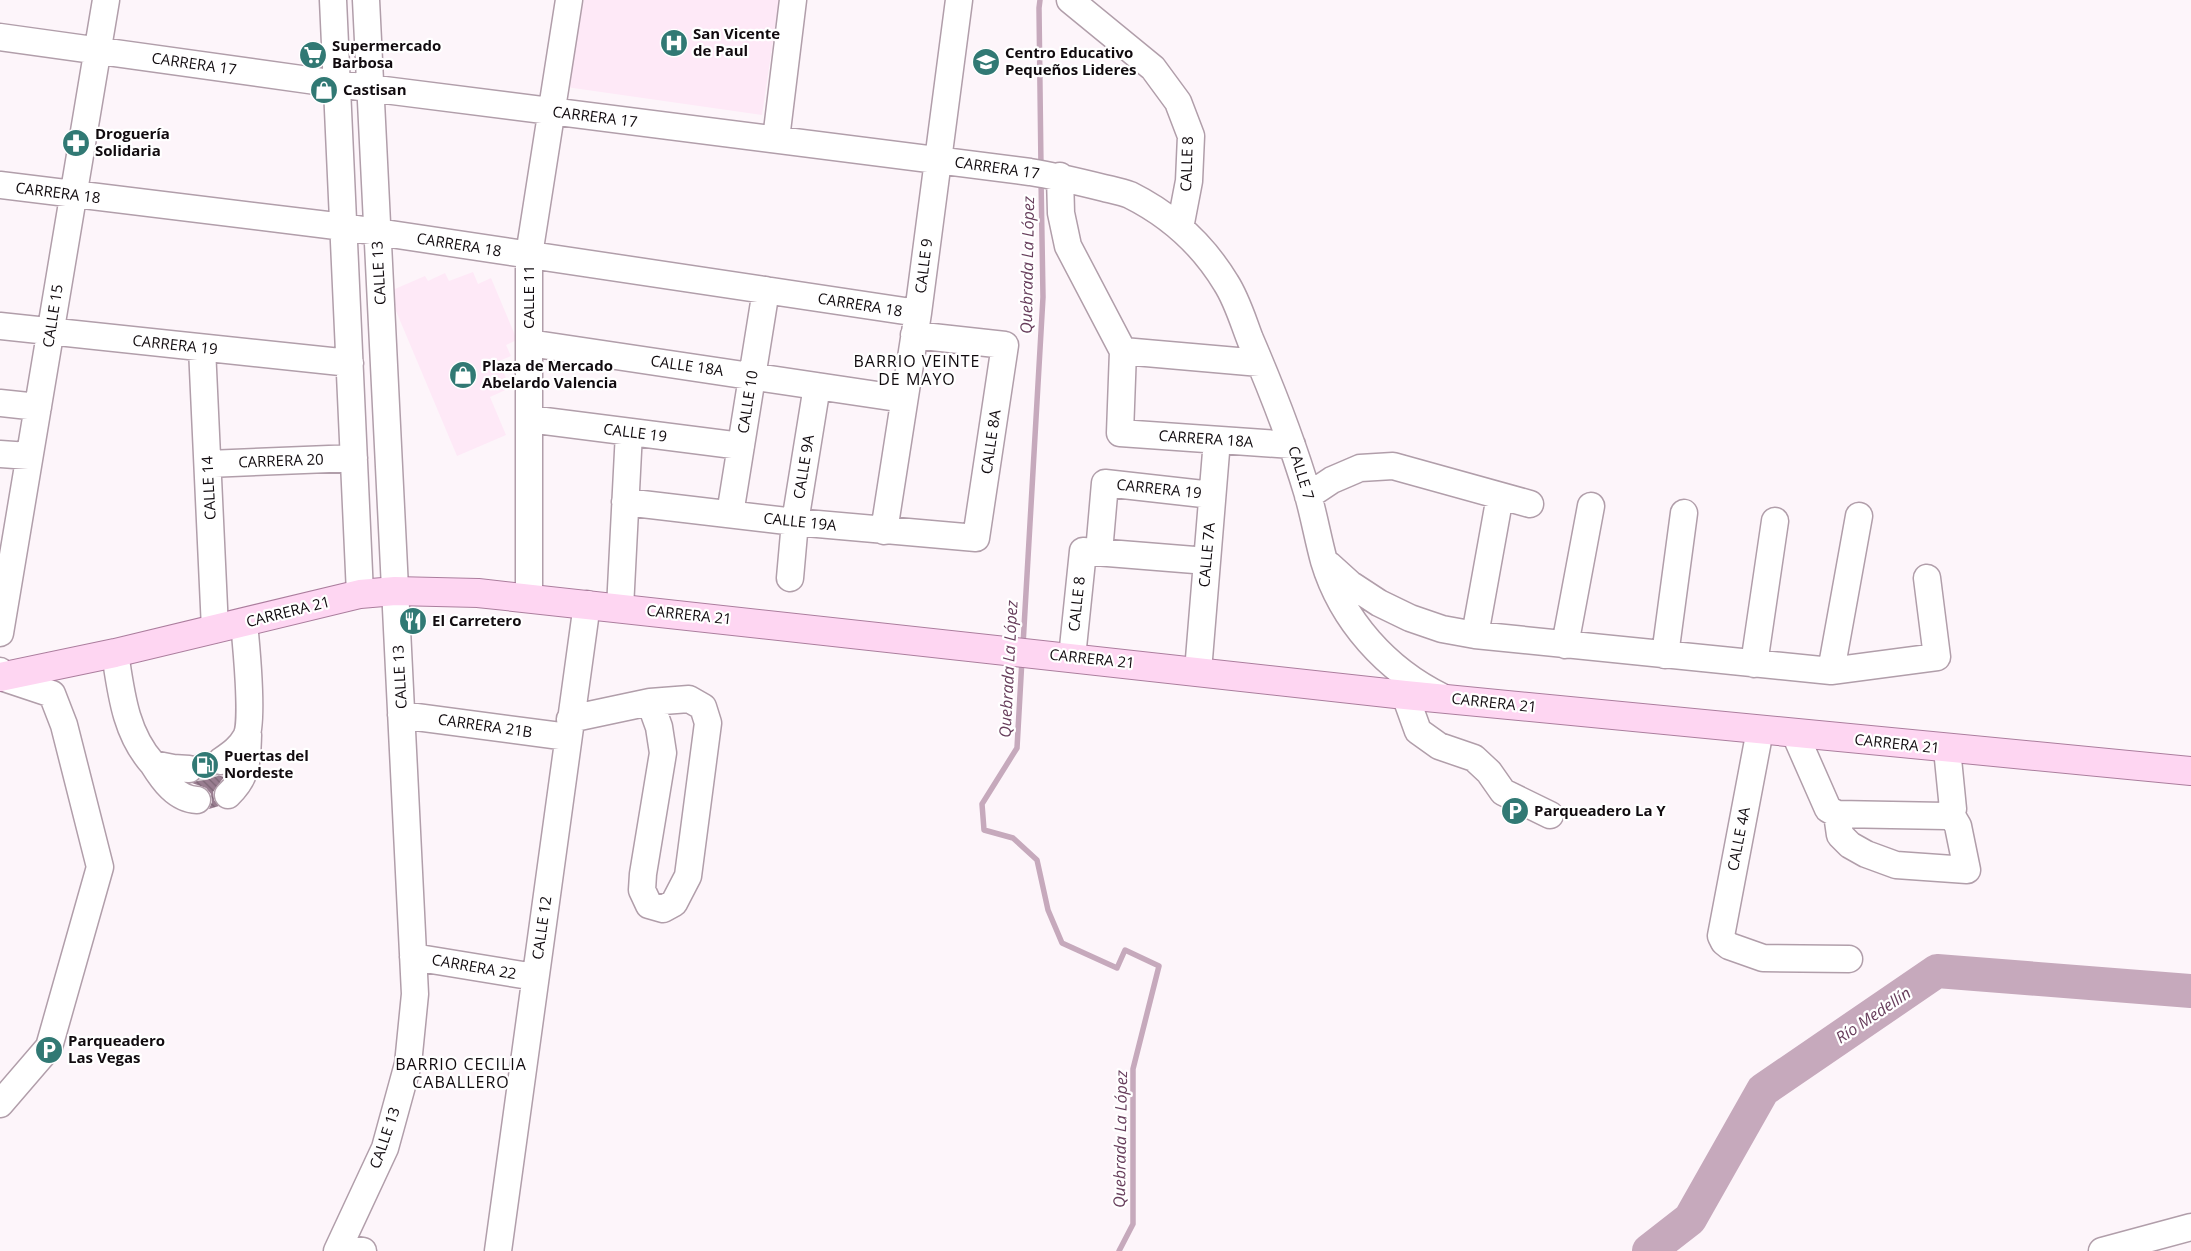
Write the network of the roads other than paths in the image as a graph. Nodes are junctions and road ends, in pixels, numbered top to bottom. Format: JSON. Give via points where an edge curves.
{"nodes":[{"id":1,"x":106,"y":0,"type":"edge"},
{"id":2,"x":333,"y":0,"type":"edge"},
{"id":3,"x":366,"y":0,"type":"edge"},
{"id":4,"x":569,"y":0,"type":"edge"},
{"id":5,"x":793,"y":0,"type":"edge"},
{"id":6,"x":959,"y":0,"type":"edge"},
{"id":7,"x":1070,"y":0,"type":"edge"},
{"id":8,"x":0,"y":37,"type":"edge"},
{"id":9,"x":96,"y":51,"type":"junction"},
{"id":10,"x":337,"y":84,"type":"junction"},
{"id":11,"x":370,"y":88,"type":"junction"},
{"id":12,"x":550,"y":111,"type":"junction"},
{"id":13,"x":776,"y":140,"type":"junction"},
{"id":14,"x":938,"y":160,"type":"junction"},
{"id":15,"x":1047,"y":175,"type":"junction"},
{"id":16,"x":0,"y":185,"type":"edge"},
{"id":17,"x":73,"y":194,"type":"junction"},
{"id":18,"x":344,"y":227,"type":"junction"},
{"id":19,"x":1180,"y":228,"type":"junction"},
{"id":20,"x":377,"y":232,"type":"junction"},
{"id":21,"x":529,"y":255,"type":"junction"},
{"id":22,"x":766,"y":290,"type":"junction"},
{"id":23,"x":916,"y":324,"type":"junction"},
{"id":24,"x":0,"y":326,"type":"edge"},
{"id":25,"x":50,"y":332,"type":"junction"},
{"id":26,"x":529,"y":343,"type":"junction"},
{"id":27,"x":1005,"y":345,"type":"joint"},
{"id":28,"x":202,"y":348,"type":"junction"},
{"id":29,"x":1124,"y":350,"type":"junction"},
{"id":30,"x":350,"y":363,"type":"junction"},
{"id":31,"x":1260,"y":363,"type":"junction"},
{"id":32,"x":752,"y":376,"type":"junction"},
{"id":33,"x":816,"y":386,"type":"junction"},
{"id":34,"x":904,"y":399,"type":"junction"},
{"id":35,"x":0,"y":403,"type":"edge"},
{"id":36,"x":38,"y":407,"type":"junction"},
{"id":37,"x":529,"y":419,"type":"junction"},
{"id":38,"x":629,"y":432,"type":"junction"},
{"id":39,"x":1217,"y":440,"type":"junction"},
{"id":40,"x":1292,"y":445,"type":"junction"},
{"id":41,"x":741,"y":446,"type":"junction"},
{"id":42,"x":0,"y":454,"type":"edge"},
{"id":43,"x":29,"y":456,"type":"junction"},
{"id":44,"x":354,"y":458,"type":"junction"},
{"id":45,"x":208,"y":464,"type":"junction"},
{"id":46,"x":1105,"y":483,"type":"joint"},
{"id":47,"x":1212,"y":495,"type":"junction"},
{"id":48,"x":1308,"y":496,"type":"junction"},
{"id":49,"x":1500,"y":496,"type":"junction"},
{"id":50,"x":625,"y":502,"type":"junction"},
{"id":51,"x":1530,"y":504,"type":"dead end"},
{"id":52,"x":1591,"y":506,"type":"dead end"},
{"id":53,"x":1684,"y":513,"type":"dead end"},
{"id":54,"x":730,"y":514,"type":"junction"},
{"id":55,"x":1860,"y":516,"type":"dead end"},
{"id":56,"x":1775,"y":521,"type":"dead end"},
{"id":57,"x":795,"y":522,"type":"junction"},
{"id":58,"x":9,"y":523,"type":"edge"},
{"id":59,"x":884,"y":531,"type":"junction"},
{"id":60,"x":976,"y":538,"type":"joint"},
{"id":61,"x":1091,"y":551,"type":"junction"},
{"id":62,"x":1207,"y":561,"type":"junction"},
{"id":63,"x":1324,"y":561,"type":"junction"},
{"id":64,"x":5,"y":576,"type":"edge"},
{"id":65,"x":790,"y":578,"type":"dead end"},
{"id":66,"x":1927,"y":578,"type":"dead end"},
{"id":67,"x":395,"y":591,"type":"junction"},
{"id":68,"x":360,"y":594,"type":"junction"},
{"id":69,"x":529,"y":598,"type":"junction"},
{"id":70,"x":587,"y":604,"type":"junction"},
{"id":71,"x":620,"y":608,"type":"junction"},
{"id":72,"x":244,"y":624,"type":"junction"},
{"id":73,"x":0,"y":629,"type":"edge"},
{"id":74,"x":215,"y":629,"type":"junction"},
{"id":75,"x":1475,"y":635,"type":"junction"},
{"id":76,"x":1565,"y":645,"type":"junction"},
{"id":77,"x":114,"y":653,"type":"junction"},
{"id":78,"x":1665,"y":655,"type":"junction"},
{"id":79,"x":1072,"y":657,"type":"junction"},
{"id":80,"x":1754,"y":664,"type":"junction"},
{"id":81,"x":1198,"y":670,"type":"junction"},
{"id":82,"x":1831,"y":671,"type":"junction"},
{"id":83,"x":0,"y":675,"type":"edge"},
{"id":84,"x":1405,"y":695,"type":"junction"},
{"id":85,"x":1442,"y":697,"type":"junction"},
{"id":86,"x":650,"y":702,"type":"junction"},
{"id":87,"x":401,"y":715,"type":"junction"},
{"id":88,"x":569,"y":728,"type":"junction"},
{"id":89,"x":1760,"y":730,"type":"junction"},
{"id":90,"x":1795,"y":734,"type":"junction"},
{"id":91,"x":248,"y":735,"type":"junction"},
{"id":92,"x":1947,"y":748,"type":"junction"},
{"id":93,"x":221,"y":760,"type":"tunnel mouth"},
{"id":94,"x":153,"y":764,"type":"junction"},
{"id":95,"x":189,"y":769,"type":"tunnel mouth"},
{"id":96,"x":2191,"y":771,"type":"edge"},
{"id":97,"x":228,"y":795,"type":"dead end"},
{"id":98,"x":197,"y":800,"type":"dead end"},
{"id":99,"x":1837,"y":814,"type":"junction"},
{"id":100,"x":1951,"y":814,"type":"junction"},
{"id":101,"x":1550,"y":815,"type":"dead end"},
{"id":102,"x":413,"y":957,"type":"junction"},
{"id":103,"x":1849,"y":959,"type":"dead end"},
{"id":104,"x":535,"y":977,"type":"junction"},
{"id":105,"x":0,"y":1104,"type":"edge"},
{"id":106,"x":2191,"y":1227,"type":"edge"},
{"id":107,"x":346,"y":1250,"type":"edge"},
{"id":108,"x":498,"y":1251,"type":"edge"},
{"id":109,"x":2102,"y":1251,"type":"edge"}],
"edges":[{"from":1,"to":9,"type":"street","name":"CALLE 15"},
{"from":2,"to":10,"type":"street"},
{"from":3,"to":11,"type":"street","name":"CALLE 13"},
{"from":4,"to":12,"type":"street","name":"CALLE 11"},
{"from":5,"to":13,"type":"street"},
{"from":6,"to":14,"type":"street","name":"CALLE 9"},
{"from":7,"to":19,"type":"street","name":"CALLE 8","via":[[1153,68],[1178,102],[1191,136],[1189,181]]},
{"from":8,"to":9,"type":"street","name":"CARRERA 17"},
{"from":9,"to":10,"type":"street","name":"CARRERA 17"},
{"from":9,"to":17,"type":"street","name":"CALLE 15"},
{"from":10,"to":11,"type":"street","name":"CARRERA 17"},
{"from":10,"to":18,"type":"street"},
{"from":11,"to":12,"type":"street","name":"CARRERA 17"},
{"from":11,"to":20,"type":"street","name":"CALLE 13"},
{"from":12,"to":13,"type":"street","name":"CARRERA 17"},
{"from":12,"to":21,"type":"street","name":"CALLE 11"},
{"from":13,"to":14,"type":"street","name":"CARRERA 17"},
{"from":14,"to":15,"type":"street","name":"CARRERA 17"},
{"from":14,"to":23,"type":"street","name":"CALLE 9"},
{"from":15,"to":19,"type":"street","name":"CARRERA 17","via":[[1128,194]]},
{"from":15,"to":29,"type":"street","via":[[1068,246]]},
{"from":16,"to":17,"type":"street","name":"CARRERA 18"},
{"from":17,"to":18,"type":"street","name":"CARRERA 18"},
{"from":17,"to":25,"type":"street","name":"CALLE 15"},
{"from":18,"to":20,"type":"street","name":"CARRERA 18"},
{"from":18,"to":30,"type":"street"},
{"from":19,"to":31,"type":"street","name":"CALLE 7","via":[[1227,284]]},
{"from":20,"to":21,"type":"street","name":"CARRERA 18"},
{"from":20,"to":67,"type":"street","name":"CALLE 13"},
{"from":21,"to":22,"type":"street","name":"CARRERA 18"},
{"from":21,"to":26,"type":"street","name":"CALLE 11"},
{"from":22,"to":23,"type":"street","name":"CARRERA 18"},
{"from":22,"to":32,"type":"street","name":"CALLE 10"},
{"from":23,"to":27,"type":"street","name":"CARRERA 18"},
{"from":23,"to":34,"type":"street","name":"CALLE 9"},
{"from":24,"to":25,"type":"street","name":"CARRERA 19"},
{"from":25,"to":28,"type":"street","name":"CARRERA 19"},
{"from":25,"to":36,"type":"street","name":"CALLE 15"},
{"from":26,"to":32,"type":"street","name":"CALLE 18A"},
{"from":26,"to":37,"type":"street","name":"CALLE 11"},
{"from":27,"to":60,"type":"street","name":"CALLE 8A"},
{"from":28,"to":30,"type":"street","name":"CARRERA 19"},
{"from":28,"to":45,"type":"street","name":"CALLE 14"},
{"from":29,"to":31,"type":"street"},
{"from":29,"to":39,"type":"street","name":"CARRERA 18A","via":[[1120,433]]},
{"from":30,"to":44,"type":"street"},
{"from":31,"to":40,"type":"street","name":"CALLE 7"},
{"from":32,"to":33,"type":"street","name":"CALLE 18A"},
{"from":32,"to":41,"type":"street","name":"CALLE 10"},
{"from":33,"to":34,"type":"street","name":"CALLE 18A"},
{"from":33,"to":57,"type":"street","name":"CALLE 9A"},
{"from":34,"to":59,"type":"street","name":"CALLE 9"},
{"from":35,"to":36,"type":"street"},
{"from":36,"to":43,"type":"street","name":"CALLE 15"},
{"from":37,"to":38,"type":"street","name":"CALLE 19"},
{"from":37,"to":69,"type":"street","name":"CALLE 11"},
{"from":38,"to":41,"type":"street","name":"CALLE 19"},
{"from":38,"to":50,"type":"street"},
{"from":39,"to":40,"type":"street","name":"CARRERA 18A"},
{"from":39,"to":47,"type":"street","name":"CALLE 7A"},
{"from":40,"to":48,"type":"street","name":"CALLE 7"},
{"from":41,"to":54,"type":"street","name":"CALLE 10"},
{"from":42,"to":43,"type":"street"},
{"from":43,"to":58,"type":"street","name":"CALLE 15"},
{"from":44,"to":45,"type":"street","name":"CARRERA 20"},
{"from":44,"to":68,"type":"street"},
{"from":45,"to":74,"type":"street","name":"CALLE 14"},
{"from":46,"to":47,"type":"street","name":"CARRERA 19"},
{"from":46,"to":61,"type":"street","name":"CALLE 8"},
{"from":47,"to":62,"type":"street","name":"CALLE 7A"},
{"from":48,"to":49,"type":"street","via":[[1332,480],[1360,468],[1393,466]]},
{"from":48,"to":63,"type":"street","name":"CALLE 7"},
{"from":49,"to":51,"type":"street"},
{"from":49,"to":75,"type":"street"},
{"from":50,"to":54,"type":"street","name":"CALLE 19A"},
{"from":50,"to":71,"type":"street"},
{"from":52,"to":76,"type":"street"},
{"from":53,"to":78,"type":"street"},
{"from":54,"to":57,"type":"street","name":"CALLE 19A"},
{"from":55,"to":82,"type":"street"},
{"from":56,"to":80,"type":"street"},
{"from":57,"to":59,"type":"street","name":"CALLE 19A"},
{"from":57,"to":65,"type":"street","name":"CALLE 9A"},
{"from":58,"to":64,"type":"street","name":"CALLE 15"},
{"from":59,"to":60,"type":"street","name":"CALLE 19A"},
{"from":61,"to":62,"type":"street"},
{"from":61,"to":79,"type":"street","name":"CALLE 8"},
{"from":62,"to":81,"type":"street","name":"CALLE 7A"},
{"from":63,"to":75,"type":"street","via":[[1379,603],[1442,629]]},
{"from":63,"to":85,"type":"street","name":"CALLE 7","via":[[1348,613],[1370,643],[1395,668]]},
{"from":64,"to":73,"type":"street","name":"CALLE 15"},
{"from":66,"to":82,"type":"street","via":[[1937,657]]},
{"from":67,"to":68,"type":"main road","name":"CARRERA 21"},
{"from":67,"to":69,"type":"main road","name":"CARRERA 21"},
{"from":67,"to":87,"type":"street","name":"CALLE 13"},
{"from":68,"to":72,"type":"main road","name":"CARRERA 21"},
{"from":69,"to":70,"type":"main road","name":"CARRERA 21"},
{"from":70,"to":71,"type":"main road","name":"CARRERA 21"},
{"from":70,"to":88,"type":"street","name":"CALLE 12"},
{"from":71,"to":79,"type":"main road","name":"CARRERA 21"},
{"from":72,"to":74,"type":"main road","name":"CARRERA 21"},
{"from":72,"to":91,"type":"street","via":[[249,687]]},
{"from":74,"to":77,"type":"main road","name":"CARRERA 21"},
{"from":75,"to":76,"type":"street"},
{"from":76,"to":78,"type":"street"},
{"from":77,"to":83,"type":"main road","name":"CARRERA 21"},
{"from":77,"to":94,"type":"street","via":[[125,712],[138,744]]},
{"from":78,"to":80,"type":"street"},
{"from":79,"to":81,"type":"main road","name":"CARRERA 21"},
{"from":80,"to":82,"type":"street"},
{"from":81,"to":84,"type":"main road","name":"CARRERA 21"},
{"from":83,"to":105,"type":"street","via":[[52,694],[64,725],[100,867],[49,1047]]},
{"from":84,"to":85,"type":"main road","name":"CARRERA 21"},
{"from":84,"to":101,"type":"street","via":[[1418,731],[1439,746],[1474,758],[1489,772],[1502,792]]},
{"from":85,"to":89,"type":"main road","name":"CARRERA 21"},
{"from":86,"to":86,"type":"street","via":[[689,699],[704,707],[708,723],[688,876],[674,903],[663,909],[649,905],[642,890],[663,753],[659,727]]},
{"from":86,"to":88,"type":"street"},
{"from":87,"to":88,"type":"street","name":"CARRERA 21B"},
{"from":87,"to":102,"type":"street","name":"CALLE 13"},
{"from":88,"to":104,"type":"street","name":"CALLE 12"},
{"from":89,"to":90,"type":"main road","name":"CARRERA 21"},
{"from":89,"to":103,"type":"street","name":"CALLE 4A","via":[[1721,936],[1728,946],[1763,958]]},
{"from":90,"to":92,"type":"main road","name":"CARRERA 21"},
{"from":90,"to":99,"type":"street","via":[[1828,809]]},
{"from":91,"to":93,"type":"street","via":[[236,751]]},
{"from":91,"to":97,"type":"street","via":[[247,768]]},
{"from":92,"to":96,"type":"main road","name":"CARRERA 21"},
{"from":92,"to":100,"type":"street"},
{"from":94,"to":95,"type":"street"},
{"from":94,"to":98,"type":"street","via":[[170,787],[182,796]]},
{"from":99,"to":100,"type":"street"},
{"from":99,"to":100,"type":"street","via":[[1840,835],[1866,854],[1896,865],[1967,870],[1958,826]]},
{"from":102,"to":104,"type":"street","name":"CARRERA 22"},
{"from":102,"to":107,"type":"street","name":"CALLE 13","via":[[415,994],[408,1064],[385,1148]]},
{"from":104,"to":108,"type":"street","name":"CALLE 12"},
{"from":106,"to":109,"type":"street"}]}
